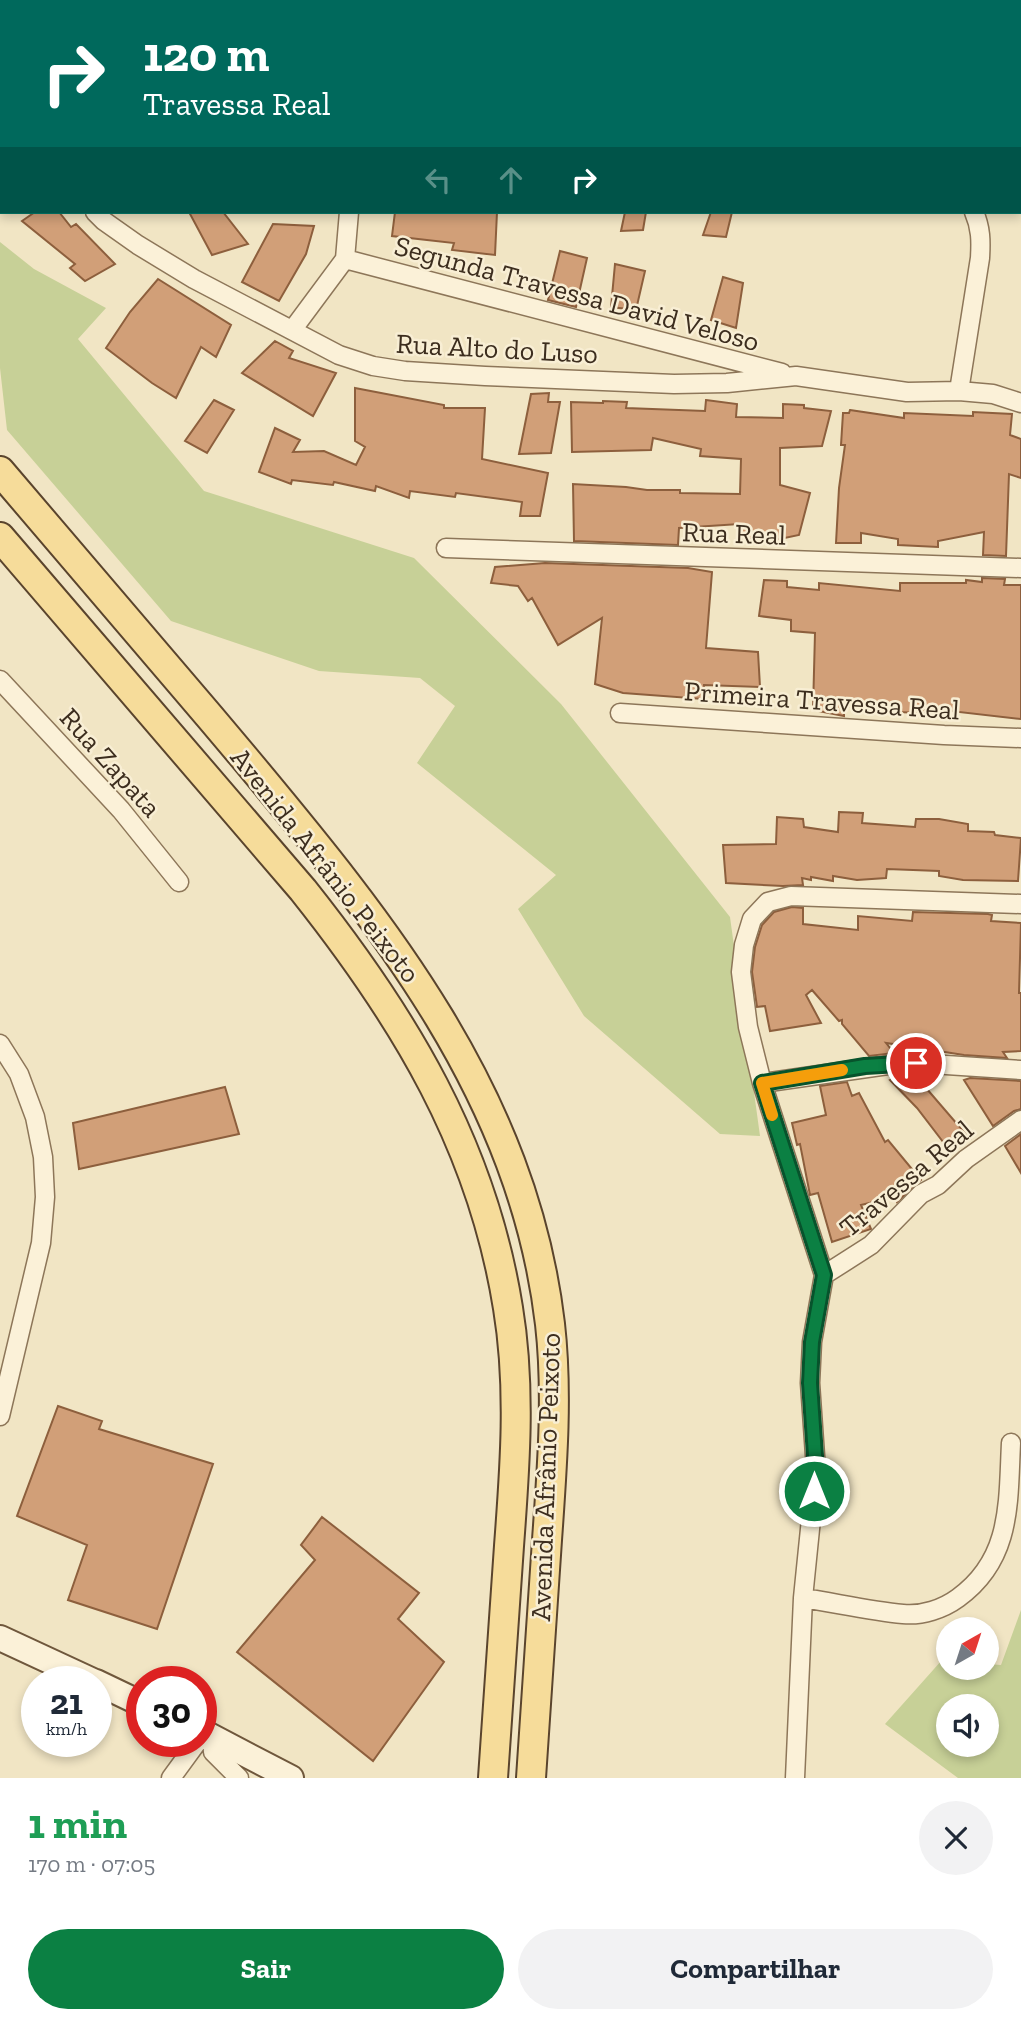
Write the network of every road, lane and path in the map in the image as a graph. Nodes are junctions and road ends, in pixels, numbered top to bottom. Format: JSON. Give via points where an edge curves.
{"nodes":[{"id":1,"x":98,"y":214,"type":"edge"},
{"id":2,"x":349,"y":214,"type":"edge"},
{"id":3,"x":975,"y":214,"type":"edge"},
{"id":4,"x":345,"y":260,"type":"junction"},
{"id":5,"x":293,"y":329,"type":"junction"},
{"id":6,"x":796,"y":376,"type":"junction"},
{"id":7,"x":959,"y":391,"type":"junction"},
{"id":8,"x":1021,"y":403,"type":"edge"},
{"id":9,"x":0,"y":471,"type":"edge"},
{"id":10,"x":0,"y":537,"type":"edge"},
{"id":11,"x":446,"y":548,"type":"dead end"},
{"id":12,"x":1021,"y":568,"type":"edge"},
{"id":13,"x":0,"y":680,"type":"edge"},
{"id":14,"x":620,"y":713,"type":"dead end"},
{"id":15,"x":1021,"y":738,"type":"edge"},
{"id":16,"x":179,"y":882,"type":"dead end"},
{"id":17,"x":1021,"y":904,"type":"edge"},
{"id":18,"x":0,"y":1044,"type":"edge"},
{"id":19,"x":1021,"y":1070,"type":"edge"},
{"id":20,"x":762,"y":1083,"type":"junction"},
{"id":21,"x":1021,"y":1120,"type":"edge"},
{"id":22,"x":824,"y":1275,"type":"junction"},
{"id":23,"x":0,"y":1416,"type":"edge"},
{"id":24,"x":1011,"y":1443,"type":"dead end"},
{"id":25,"x":803,"y":1598,"type":"junction"},
{"id":26,"x":0,"y":1638,"type":"edge"},
{"id":27,"x":60,"y":1666,"type":"edge"},
{"id":28,"x":217,"y":1743,"type":"edge"},
{"id":29,"x":217,"y":1756,"type":"edge"},
{"id":30,"x":187,"y":1757,"type":"edge"},
{"id":31,"x":494,"y":1765,"type":"edge"},
{"id":32,"x":171,"y":1778,"type":"edge"},
{"id":33,"x":239,"y":1778,"type":"edge"},
{"id":34,"x":291,"y":1778,"type":"edge"},
{"id":35,"x":482,"y":1778,"type":"edge"},
{"id":36,"x":531,"y":1778,"type":"edge"},
{"id":37,"x":795,"y":1778,"type":"edge"}],
"edges":[{"from":1,"to":5,"type":"street","name":"Rua Alto do Luso","via":[[183,272]]},
{"from":2,"to":4,"type":"street"},
{"from":3,"to":7,"type":"street","via":[[981,248]]},
{"from":4,"to":5,"type":"street"},
{"from":4,"to":6,"type":"street","name":"Segunda Travessa David Veloso"},
{"from":5,"to":6,"type":"street","name":"Rua Alto do Luso","via":[[340,355],[405,372],[674,384]]},
{"from":6,"to":7,"type":"street","name":"Rua Alto do Luso","via":[[886,390]]},
{"from":7,"to":8,"type":"street","name":"Rua Alto do Luso","via":[[993,394]]},
{"from":9,"to":36,"type":"main road","name":"Avenida Afrânio Peixoto","via":[[333,864],[414,975],[455,1042],[490,1113],[534,1236],[550,1328],[550,1500]]},
{"from":10,"to":31,"type":"main road","name":"Avenida Afrânio Peixoto","via":[[339,936],[416,1053],[475,1174],[508,1309],[516,1433]]},
{"from":11,"to":12,"type":"street","name":"Rua Real"},
{"from":13,"to":16,"type":"street","name":"Rua Zapata","via":[[121,810]]},
{"from":14,"to":15,"type":"street","name":"Primeira Travessa Real"},
{"from":17,"to":20,"type":"street","via":[[791,896],[768,902],[752,919],[741,972]]},
{"from":18,"to":23,"type":"street","via":[[19,1074],[35,1117],[45,1196],[41,1243]]},
{"from":19,"to":20,"type":"street","via":[[895,1064]]},
{"from":20,"to":22,"type":"street"},
{"from":21,"to":22,"type":"street","name":"Travessa Real","via":[[921,1194],[871,1245]]},
{"from":22,"to":25,"type":"street","via":[[812,1342],[816,1470]]},
{"from":24,"to":25,"type":"street","via":[[1002,1540],[995,1558],[972,1588],[938,1609],[920,1614]]},
{"from":25,"to":37,"type":"street"},
{"from":26,"to":27,"type":"main road"},
{"from":28,"to":34,"type":"main road"},
{"from":29,"to":33,"type":"street"},
{"from":30,"to":32,"type":"street"},
{"from":31,"to":35,"type":"main road"}]}
